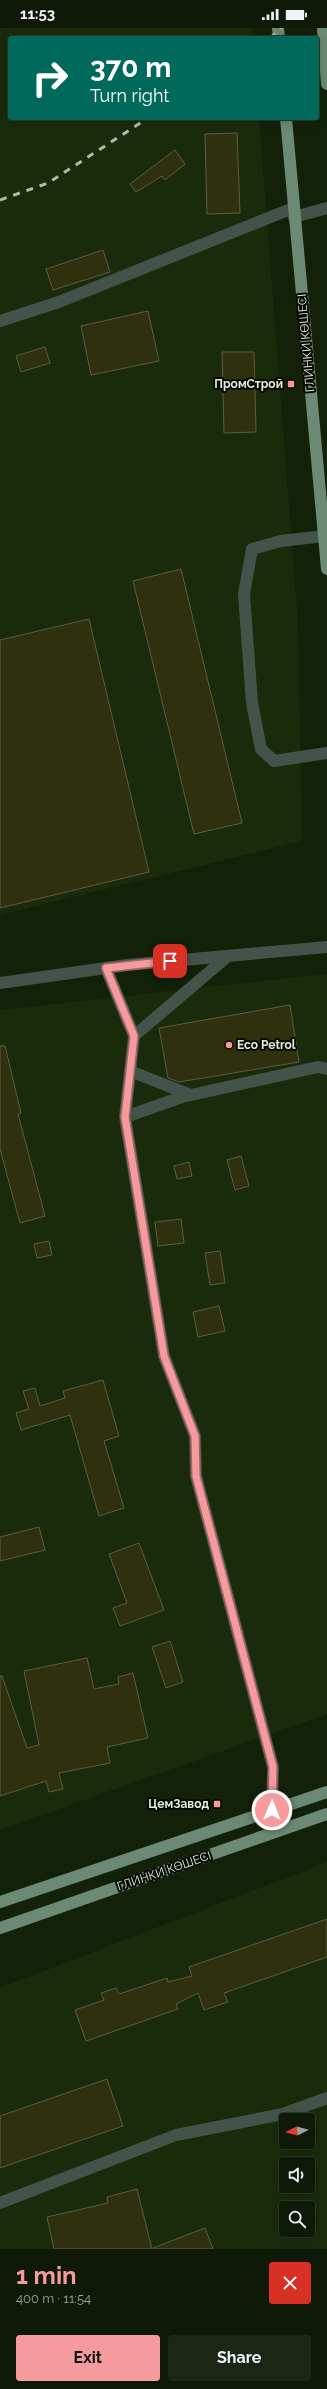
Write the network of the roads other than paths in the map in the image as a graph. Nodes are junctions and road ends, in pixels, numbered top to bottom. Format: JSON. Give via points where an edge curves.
{"nodes":[{"id":1,"x":324,"y":32,"type":"edge"},
{"id":2,"x":327,"y":84,"type":"edge"},
{"id":3,"x":286,"y":120,"type":"edge"},
{"id":4,"x":327,"y":208,"type":"edge"},
{"id":5,"x":294,"y":213,"type":"junction"},
{"id":6,"x":0,"y":321,"type":"edge"},
{"id":7,"x":324,"y":536,"type":"junction"},
{"id":8,"x":327,"y":569,"type":"edge"},
{"id":9,"x":327,"y":753,"type":"edge"},
{"id":10,"x":327,"y":947,"type":"edge"},
{"id":11,"x":228,"y":956,"type":"junction"},
{"id":12,"x":106,"y":968,"type":"junction"},
{"id":13,"x":0,"y":983,"type":"edge"},
{"id":14,"x":134,"y":1036,"type":"junction"},
{"id":15,"x":327,"y":1069,"type":"edge"},
{"id":16,"x":130,"y":1070,"type":"junction"},
{"id":17,"x":191,"y":1095,"type":"junction"},
{"id":18,"x":125,"y":1117,"type":"junction"},
{"id":19,"x":327,"y":1792,"type":"edge"},
{"id":20,"x":272,"y":1810,"type":"junction"},
{"id":21,"x":327,"y":1814,"type":"edge"},
{"id":22,"x":0,"y":1902,"type":"edge"},
{"id":23,"x":0,"y":1928,"type":"edge"},
{"id":24,"x":327,"y":2098,"type":"edge"},
{"id":25,"x":0,"y":2203,"type":"edge"}],
"edges":[{"from":1,"to":2,"type":"main road"},
{"from":3,"to":5,"type":"main road","name":"ГЛИНКИ КӨШЕСІ"},
{"from":4,"to":5,"type":"street"},
{"from":5,"to":6,"type":"street","via":[[59,302]]},
{"from":5,"to":7,"type":"main road","name":"ГЛИНКИ КӨШЕСІ"},
{"from":7,"to":8,"type":"main road","name":"ГЛИНКИ КӨШЕСІ"},
{"from":7,"to":9,"type":"street","via":[[281,541],[252,549],[244,594],[252,703],[261,749],[274,761]]},
{"from":10,"to":11,"type":"street"},
{"from":11,"to":12,"type":"street"},
{"from":11,"to":14,"type":"street"},
{"from":12,"to":13,"type":"street"},
{"from":12,"to":14,"type":"street"},
{"from":14,"to":16,"type":"street"},
{"from":15,"to":17,"type":"street","via":[[318,1067]]},
{"from":16,"to":17,"type":"street"},
{"from":16,"to":18,"type":"street"},
{"from":17,"to":18,"type":"street"},
{"from":18,"to":20,"type":"street","via":[[164,1356],[195,1436],[196,1476],[273,1767]]},
{"from":19,"to":20,"type":"main road","name":"ГЛИНКИ КӨШЕСІ"},
{"from":20,"to":22,"type":"main road","name":"ГЛИНКИ КӨШЕСІ"},
{"from":21,"to":23,"type":"main road","name":"ГЛИНКИ КӨШЕСІ"},
{"from":24,"to":25,"type":"street","via":[[283,2114],[176,2135]]}]}
